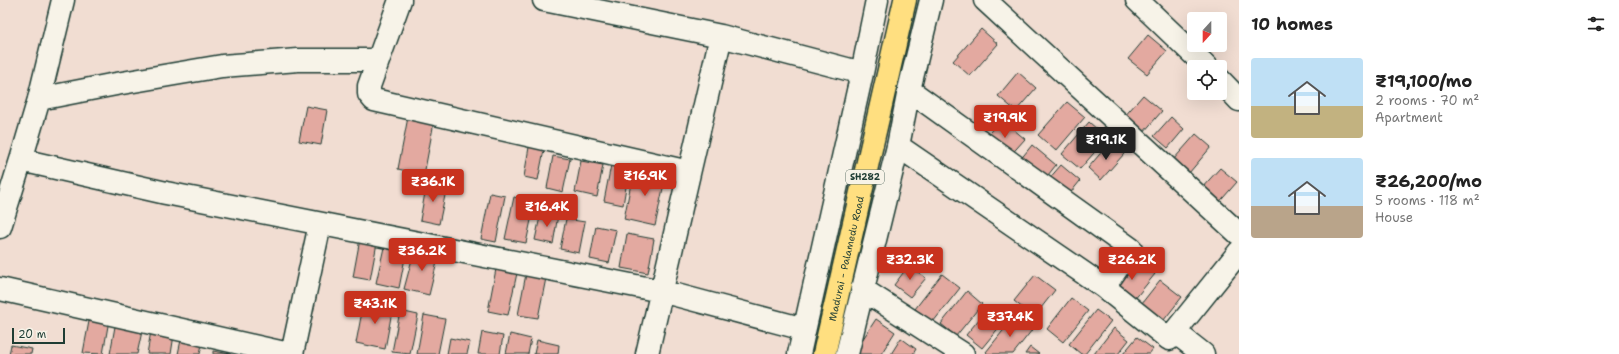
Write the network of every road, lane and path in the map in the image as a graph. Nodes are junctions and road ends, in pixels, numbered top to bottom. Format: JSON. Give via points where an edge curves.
{"nodes":[{"id":1,"x":63,"y":0,"type":"edge"},
{"id":2,"x":400,"y":0,"type":"edge"},
{"id":3,"x":544,"y":0,"type":"edge"},
{"id":4,"x":877,"y":0,"type":"edge"},
{"id":5,"x":905,"y":0,"type":"edge"},
{"id":6,"x":931,"y":0,"type":"edge"},
{"id":7,"x":985,"y":0,"type":"edge"},
{"id":8,"x":1137,"y":0,"type":"edge"},
{"id":9,"x":721,"y":36,"type":"junction"},
{"id":10,"x":378,"y":60,"type":"junction"},
{"id":11,"x":1200,"y":60,"type":"edge"},
{"id":12,"x":862,"y":73,"type":"junction"},
{"id":13,"x":1227,"y":87,"type":"edge"},
{"id":14,"x":909,"y":90,"type":"junction"},
{"id":15,"x":39,"y":99,"type":"junction"},
{"id":16,"x":1239,"y":100,"type":"edge"},
{"id":17,"x":898,"y":146,"type":"junction"},
{"id":18,"x":12,"y":170,"type":"edge"},
{"id":19,"x":689,"y":172,"type":"junction"},
{"id":20,"x":320,"y":224,"type":"junction"},
{"id":21,"x":0,"y":227,"type":"edge"},
{"id":22,"x":1239,"y":234,"type":"edge"},
{"id":23,"x":1239,"y":252,"type":"edge"},
{"id":24,"x":1104,"y":288,"type":"junction"},
{"id":25,"x":0,"y":289,"type":"edge"},
{"id":26,"x":862,"y":289,"type":"junction"},
{"id":27,"x":661,"y":290,"type":"junction"},
{"id":28,"x":804,"y":329,"type":"junction"},
{"id":29,"x":1175,"y":332,"type":"junction"},
{"id":30,"x":290,"y":354,"type":"edge"},
{"id":31,"x":647,"y":354,"type":"edge"},
{"id":32,"x":799,"y":354,"type":"edge"},
{"id":33,"x":824,"y":354,"type":"edge"},
{"id":34,"x":846,"y":354,"type":"edge"},
{"id":35,"x":963,"y":354,"type":"edge"},
{"id":36,"x":1202,"y":354,"type":"edge"}],
"edges":[{"from":1,"to":15,"type":"street"},
{"from":2,"to":10,"type":"street"},
{"from":3,"to":9,"type":"street"},
{"from":4,"to":12,"type":"street"},
{"from":5,"to":33,"type":"main road","name":"Madurai - Palamedu Road","number":"SH282"},
{"from":6,"to":14,"type":"street"},
{"from":7,"to":22,"type":"street"},
{"from":8,"to":11,"type":"street"},
{"from":9,"to":12,"type":"street"},
{"from":9,"to":19,"type":"street"},
{"from":10,"to":15,"type":"street","via":[[298,60],[222,66]]},
{"from":10,"to":19,"type":"street","via":[[369,86],[369,94],[374,100]]},
{"from":12,"to":28,"type":"street"},
{"from":13,"to":16,"type":"street"},
{"from":14,"to":17,"type":"street"},
{"from":14,"to":24,"type":"street","via":[[1131,249]]},
{"from":15,"to":18,"type":"street"},
{"from":17,"to":24,"type":"street"},
{"from":17,"to":26,"type":"street"},
{"from":18,"to":20,"type":"street","via":[[166,193]]},
{"from":18,"to":21,"type":"street"},
{"from":19,"to":27,"type":"street"},
{"from":20,"to":27,"type":"street"},
{"from":20,"to":30,"type":"street"},
{"from":23,"to":29,"type":"street"},
{"from":24,"to":29,"type":"street","via":[[1169,339]]},
{"from":25,"to":30,"type":"street"},
{"from":26,"to":34,"type":"street"},
{"from":26,"to":35,"type":"street"},
{"from":27,"to":28,"type":"street"},
{"from":27,"to":31,"type":"street"},
{"from":28,"to":32,"type":"street"},
{"from":29,"to":36,"type":"street"}]}
